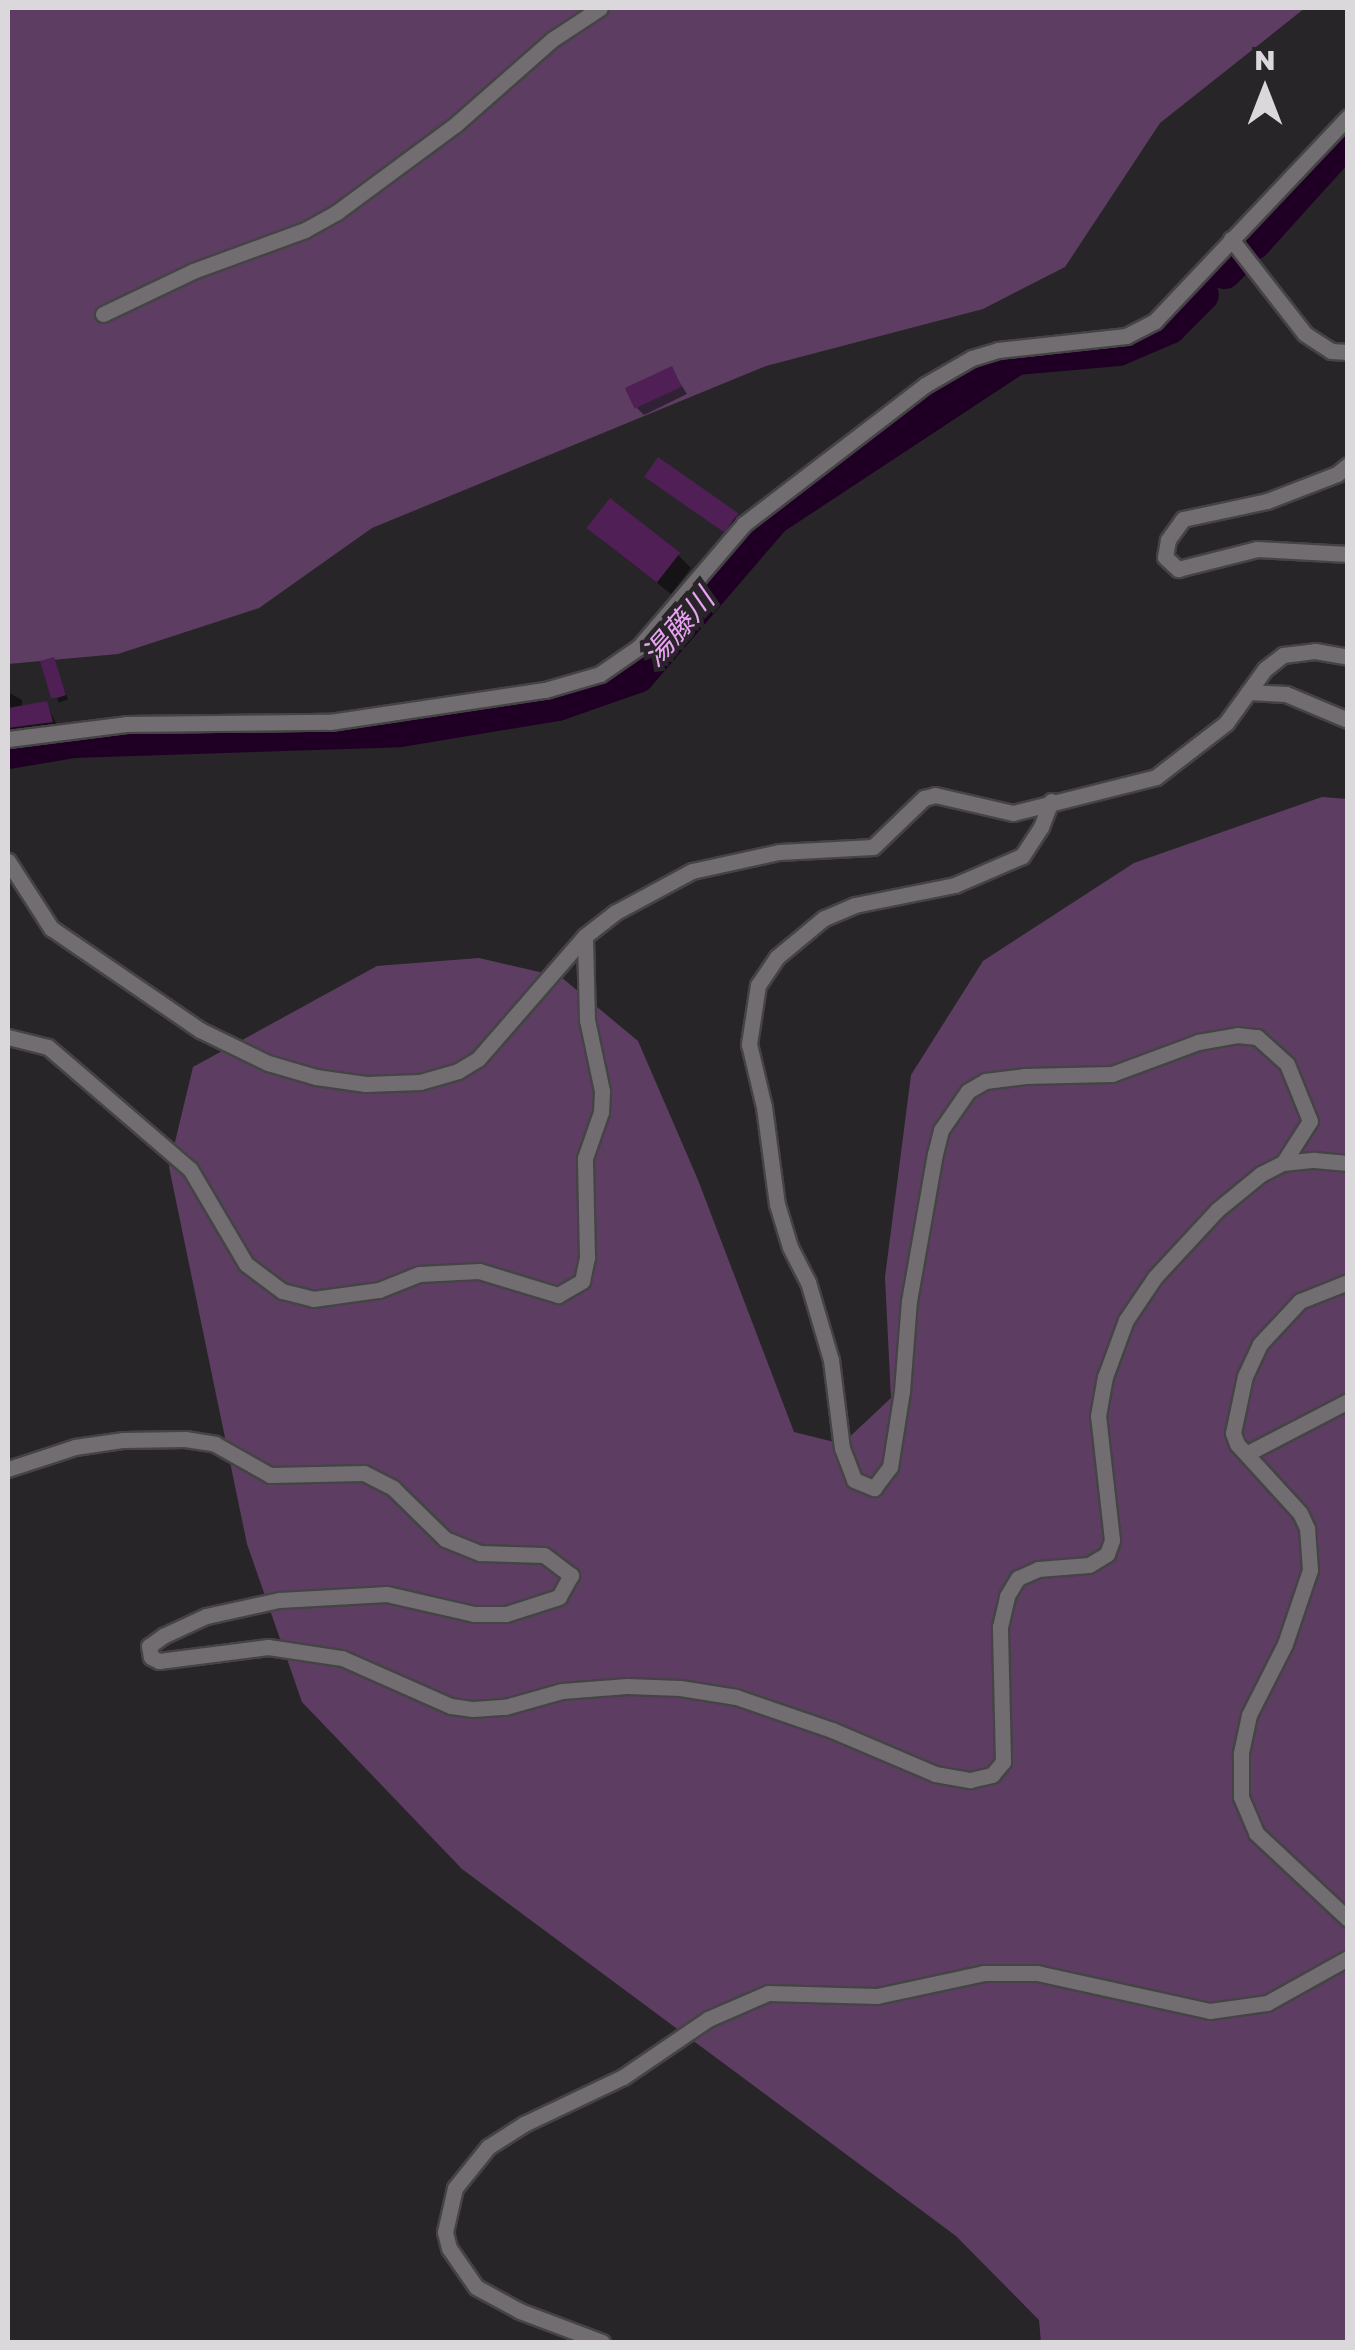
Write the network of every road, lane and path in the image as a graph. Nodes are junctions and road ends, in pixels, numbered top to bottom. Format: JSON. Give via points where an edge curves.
{"nodes":[{"id":1,"x":600,"y":8,"type":"edge"},
{"id":2,"x":1348,"y":117,"type":"edge"},
{"id":3,"x":1230,"y":240,"type":"junction"},
{"id":4,"x":103,"y":314,"type":"dead end"},
{"id":5,"x":1348,"y":352,"type":"edge"},
{"id":6,"x":1348,"y":464,"type":"edge"},
{"id":7,"x":1348,"y":554,"type":"edge"},
{"id":8,"x":1348,"y":657,"type":"edge"},
{"id":9,"x":1248,"y":692,"type":"junction"},
{"id":10,"x":1348,"y":720,"type":"edge"},
{"id":11,"x":8,"y":738,"type":"edge"},
{"id":12,"x":1052,"y":800,"type":"junction"},
{"id":13,"x":8,"y":860,"type":"edge"},
{"id":14,"x":585,"y":936,"type":"junction"},
{"id":15,"x":8,"y":1037,"type":"edge"},
{"id":16,"x":1283,"y":1163,"type":"junction"},
{"id":17,"x":1348,"y":1164,"type":"edge"},
{"id":18,"x":1348,"y":1282,"type":"edge"},
{"id":19,"x":1348,"y":1400,"type":"edge"},
{"id":20,"x":1248,"y":1453,"type":"junction"},
{"id":21,"x":8,"y":1469,"type":"edge"},
{"id":22,"x":1348,"y":1919,"type":"edge"},
{"id":23,"x":1348,"y":1958,"type":"edge"},
{"id":24,"x":602,"y":2342,"type":"edge"}],
"edges":[{"from":1,"to":4,"type":"street","via":[[337,212]]},
{"from":2,"to":3,"type":"street"},
{"from":3,"to":5,"type":"street","via":[[1305,334],[1331,351]]},
{"from":3,"to":11,"type":"street","via":[[1164,314],[1139,331],[998,350],[926,386],[744,524],[638,647],[600,674],[545,690],[330,722],[126,724]]},
{"from":6,"to":7,"type":"street","via":[[1267,500],[1183,520],[1164,557],[1178,569],[1257,549]]},
{"from":8,"to":9,"type":"street","via":[[1283,655]]},
{"from":9,"to":10,"type":"street","via":[[1286,694]]},
{"from":9,"to":12,"type":"street","via":[[1226,723],[1156,777]]},
{"from":12,"to":14,"type":"street","via":[[999,812],[963,798],[924,798],[873,847],[724,860],[616,912]]},
{"from":12,"to":16,"type":"street","via":[[1022,856],[955,885],[855,905],[824,918],[799,935],[758,984],[749,1044],[777,1204],[830,1360],[842,1448],[854,1480],[874,1488],[890,1467],[909,1301],[936,1154],[941,1130],[968,1091],[1024,1076],[1112,1074],[1198,1042],[1258,1038],[1288,1064],[1310,1121]]},
{"from":13,"to":14,"type":"street","via":[[51,928],[157,1004],[268,1062],[366,1084],[420,1082],[478,1059]]},
{"from":14,"to":15,"type":"street","via":[[587,1020],[601,1112],[585,1158],[588,1257],[582,1281],[558,1295],[478,1271],[419,1274],[379,1290],[313,1299],[282,1291],[246,1264],[190,1170],[48,1047]]},
{"from":16,"to":17,"type":"street"},
{"from":16,"to":21,"type":"street","via":[[1217,1210],[1155,1277],[1126,1320],[1098,1416],[1112,1540],[1106,1554],[1089,1565],[1038,1569],[1018,1578],[1008,1596],[1000,1628],[1003,1762],[992,1775],[970,1780],[935,1774],[736,1697],[680,1688],[562,1691],[473,1709],[451,1706],[342,1658],[268,1647],[159,1662],[149,1646],[163,1636],[206,1616],[279,1600],[386,1594],[474,1614],[506,1614],[559,1596],[571,1575],[544,1555],[480,1553],[445,1539],[393,1488],[364,1473],[270,1475],[216,1444],[124,1440],[75,1447]]},
{"from":18,"to":20,"type":"street","via":[[1300,1301],[1260,1344],[1234,1414],[1236,1444]]},
{"from":19,"to":20,"type":"street"},
{"from":20,"to":22,"type":"street","via":[[1300,1513],[1310,1570],[1285,1644],[1249,1715],[1240,1796],[1256,1833]]},
{"from":23,"to":24,"type":"street","via":[[1267,2003],[1210,2011],[1037,1973],[984,1973],[878,1996],[768,1993],[721,2012],[623,2077],[488,2147],[454,2188],[448,2248],[476,2287]]}]}
